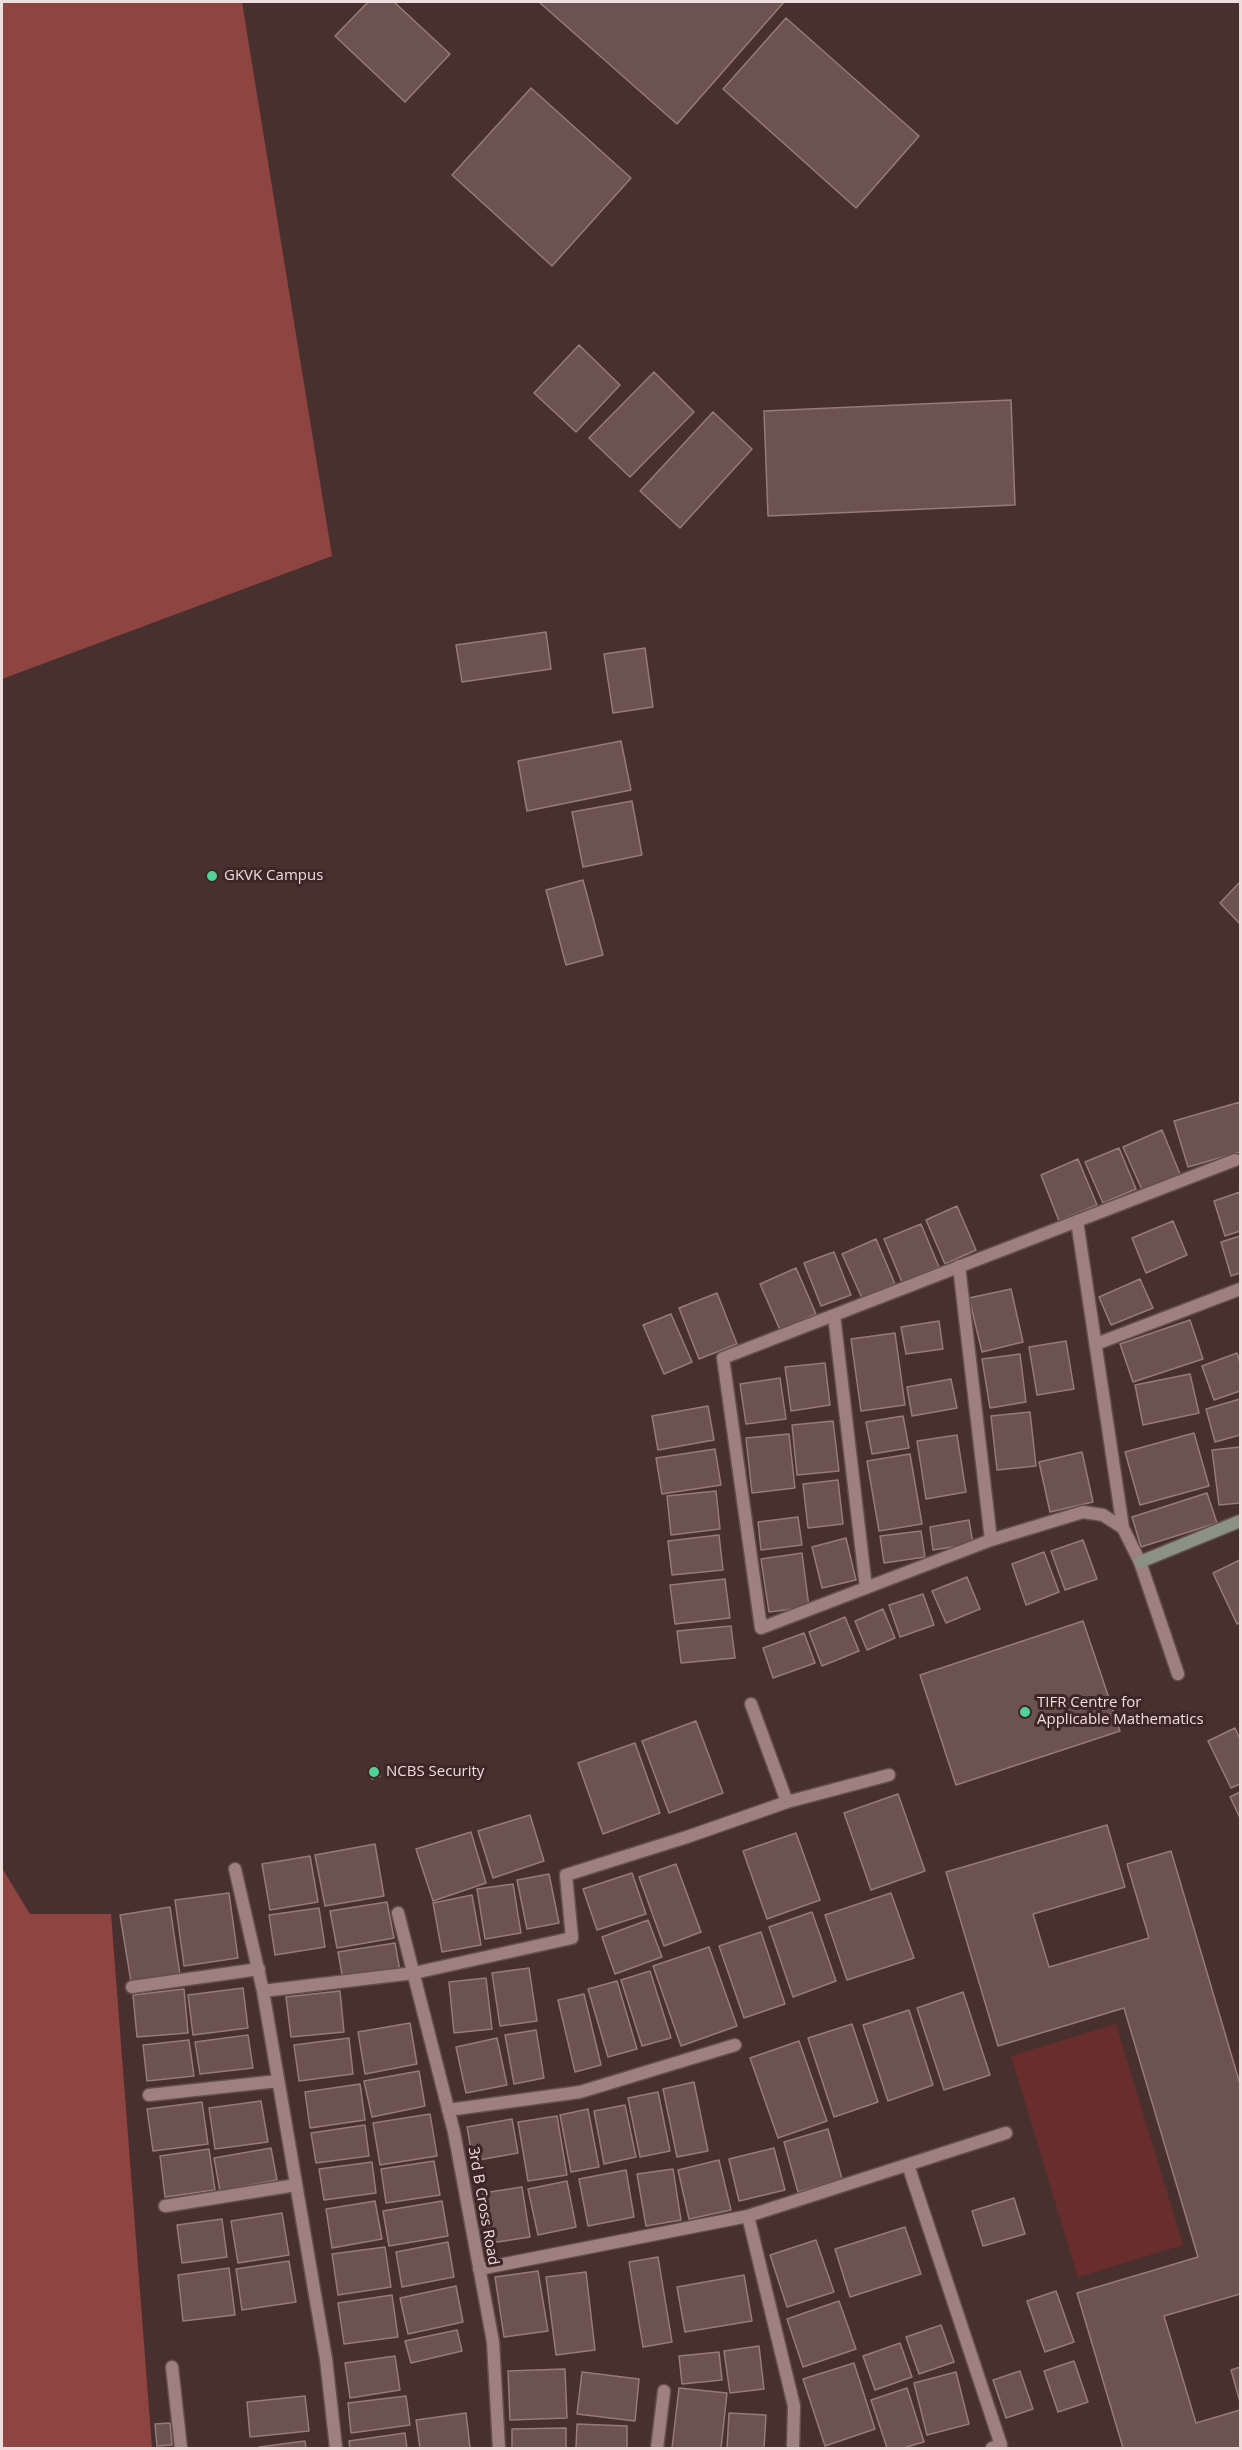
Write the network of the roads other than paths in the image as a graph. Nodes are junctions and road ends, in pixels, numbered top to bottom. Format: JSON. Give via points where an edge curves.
{"nodes":[{"id":1,"x":1235,"y":1160,"type":"dead end"},
{"id":2,"x":1077,"y":1221,"type":"junction"},
{"id":3,"x":959,"y":1266,"type":"junction"},
{"id":4,"x":1240,"y":1289,"type":"edge"},
{"id":5,"x":834,"y":1315,"type":"junction"},
{"id":6,"x":1096,"y":1344,"type":"junction"},
{"id":7,"x":1240,"y":1521,"type":"edge"},
{"id":8,"x":1123,"y":1528,"type":"junction"},
{"id":9,"x":991,"y":1540,"type":"junction"},
{"id":10,"x":1140,"y":1562,"type":"junction"},
{"id":11,"x":866,"y":1588,"type":"junction"},
{"id":12,"x":1179,"y":1674,"type":"dead end"},
{"id":13,"x":751,"y":1704,"type":"dead end"},
{"id":14,"x":889,"y":1775,"type":"dead end"},
{"id":15,"x":787,"y":1802,"type":"junction"},
{"id":16,"x":235,"y":1869,"type":"dead end"},
{"id":17,"x":399,"y":1913,"type":"dead end"},
{"id":18,"x":259,"y":1969,"type":"junction"},
{"id":19,"x":414,"y":1973,"type":"junction"},
{"id":20,"x":132,"y":1987,"type":"dead end"},
{"id":21,"x":263,"y":1991,"type":"junction"},
{"id":22,"x":735,"y":2044,"type":"dead end"},
{"id":23,"x":278,"y":2081,"type":"junction"},
{"id":24,"x":148,"y":2095,"type":"dead end"},
{"id":25,"x":448,"y":2110,"type":"junction"},
{"id":26,"x":1006,"y":2133,"type":"dead end"},
{"id":27,"x":908,"y":2165,"type":"junction"},
{"id":28,"x":296,"y":2185,"type":"junction"},
{"id":29,"x":165,"y":2206,"type":"dead end"},
{"id":30,"x":748,"y":2216,"type":"junction"},
{"id":31,"x":479,"y":2269,"type":"junction"},
{"id":32,"x":172,"y":2367,"type":"dead end"},
{"id":33,"x":664,"y":2391,"type":"dead end"},
{"id":34,"x":181,"y":2448,"type":"edge"},
{"id":35,"x":336,"y":2448,"type":"edge"},
{"id":36,"x":499,"y":2448,"type":"edge"},
{"id":37,"x":657,"y":2448,"type":"edge"},
{"id":38,"x":793,"y":2448,"type":"edge"},
{"id":39,"x":992,"y":2448,"type":"edge"}],
"edges":[{"from":1,"to":2,"type":"street"},
{"from":2,"to":3,"type":"street"},
{"from":2,"to":6,"type":"street"},
{"from":3,"to":5,"type":"street"},
{"from":3,"to":9,"type":"street"},
{"from":4,"to":6,"type":"street"},
{"from":5,"to":11,"type":"street"},
{"from":5,"to":11,"type":"street","via":[[723,1358],[761,1628]]},
{"from":6,"to":8,"type":"street"},
{"from":7,"to":10,"type":"street"},
{"from":8,"to":9,"type":"street","via":[[1103,1515],[1083,1512]]},
{"from":8,"to":10,"type":"street"},
{"from":9,"to":11,"type":"street"},
{"from":10,"to":12,"type":"street"},
{"from":13,"to":15,"type":"street"},
{"from":14,"to":15,"type":"street"},
{"from":15,"to":19,"type":"street","via":[[566,1875],[572,1938]]},
{"from":16,"to":18,"type":"street"},
{"from":17,"to":19,"type":"street","name":"3rd B Cross Road"},
{"from":18,"to":20,"type":"street"},
{"from":18,"to":21,"type":"street"},
{"from":19,"to":21,"type":"street"},
{"from":19,"to":25,"type":"street","name":"3rd B Cross Road"},
{"from":21,"to":23,"type":"street"},
{"from":22,"to":25,"type":"street","via":[[580,2091]]},
{"from":23,"to":24,"type":"street"},
{"from":23,"to":28,"type":"street"},
{"from":25,"to":31,"type":"street","name":"3rd B Cross Road"},
{"from":26,"to":27,"type":"street"},
{"from":27,"to":30,"type":"street"},
{"from":27,"to":39,"type":"street","via":[[1001,2445]]},
{"from":28,"to":29,"type":"street"},
{"from":28,"to":35,"type":"street","via":[[326,2359]]},
{"from":30,"to":31,"type":"street"},
{"from":30,"to":38,"type":"street","via":[[794,2406]]},
{"from":31,"to":36,"type":"street","name":"3rd B Cross Road","via":[[493,2342]]},
{"from":32,"to":34,"type":"street"},
{"from":33,"to":37,"type":"street"}]}
